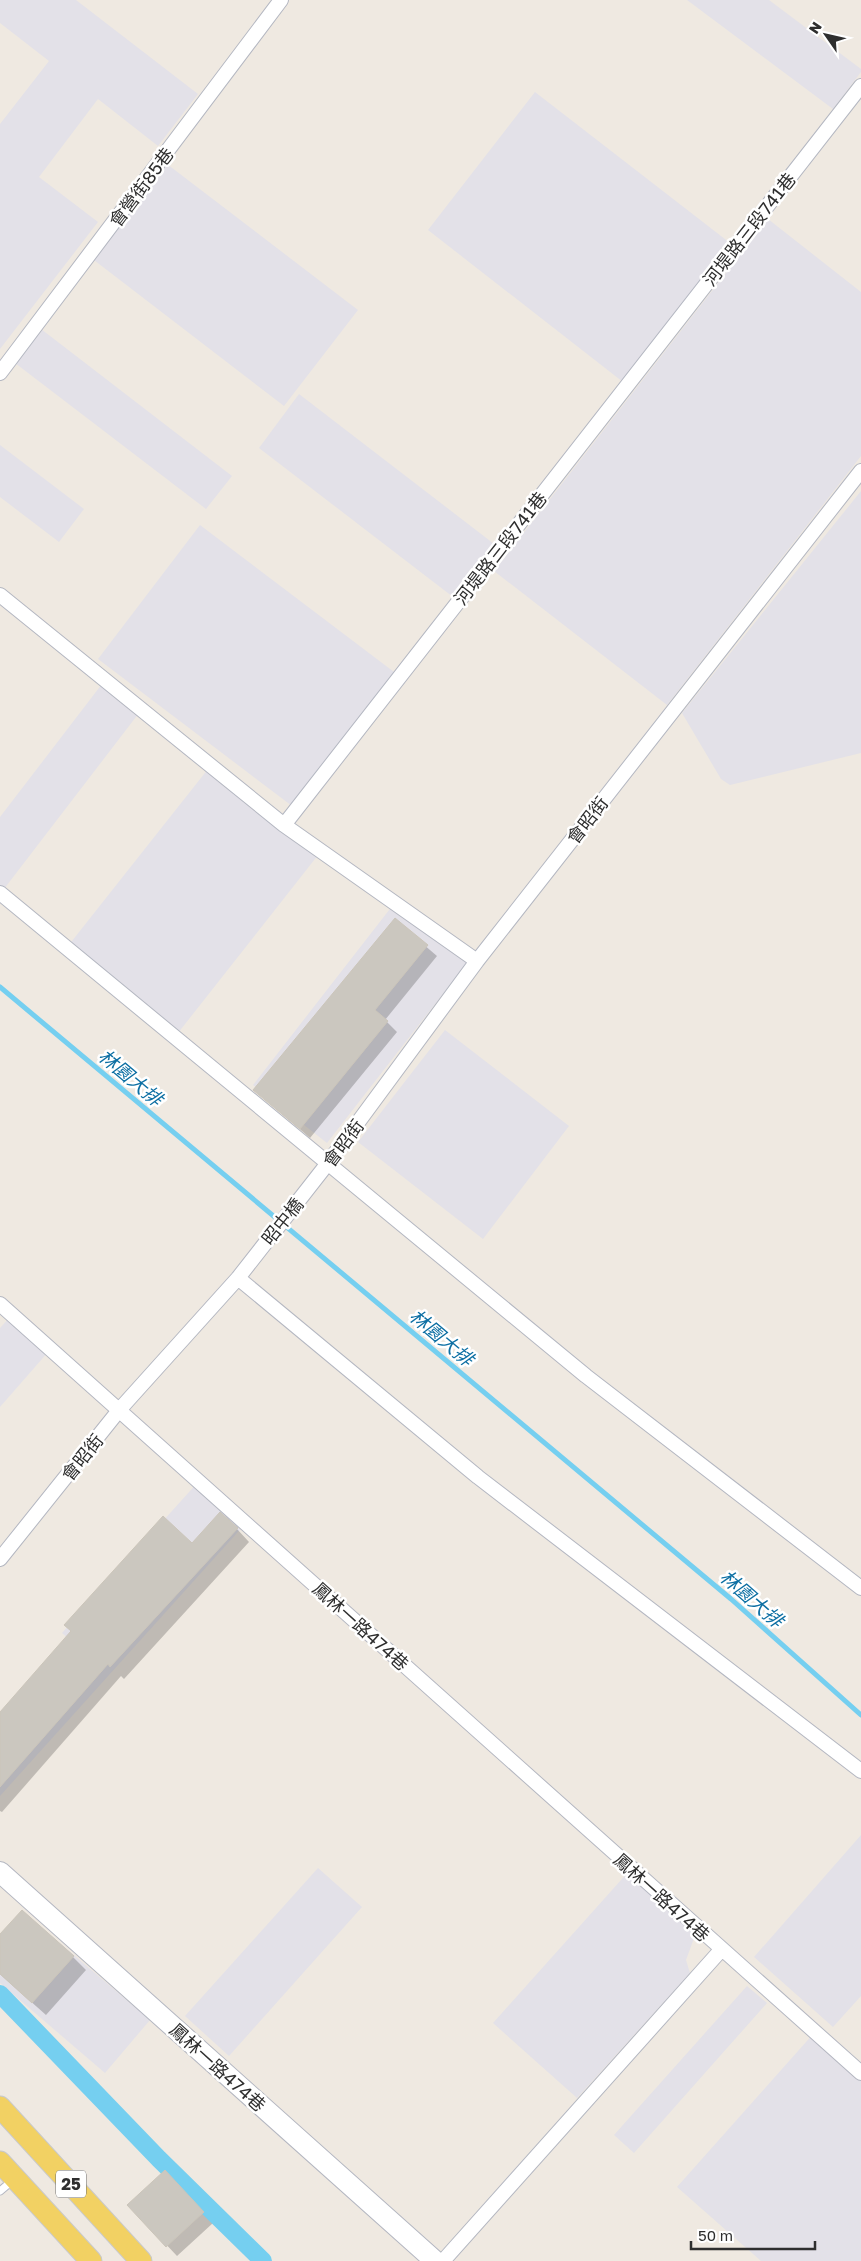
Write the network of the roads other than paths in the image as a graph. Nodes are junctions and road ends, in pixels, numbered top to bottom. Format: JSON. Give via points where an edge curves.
{"nodes":[{"id":1,"x":281,"y":0,"type":"edge"},
{"id":2,"x":861,"y":86,"type":"edge"},
{"id":3,"x":0,"y":373,"type":"edge"},
{"id":4,"x":861,"y":471,"type":"edge"},
{"id":5,"x":0,"y":594,"type":"edge"},
{"id":6,"x":284,"y":825,"type":"junction"},
{"id":7,"x":0,"y":893,"type":"edge"},
{"id":8,"x":477,"y":961,"type":"junction"},
{"id":9,"x":324,"y":1168,"type":"junction"},
{"id":10,"x":242,"y":1272,"type":"junction"},
{"id":11,"x":0,"y":1304,"type":"edge"},
{"id":12,"x":120,"y":1410,"type":"junction"},
{"id":13,"x":0,"y":1559,"type":"edge"},
{"id":14,"x":861,"y":1588,"type":"edge"},
{"id":15,"x":861,"y":1771,"type":"edge"},
{"id":16,"x":0,"y":1872,"type":"edge"},
{"id":17,"x":721,"y":1950,"type":"junction"},
{"id":18,"x":861,"y":2073,"type":"edge"},
{"id":19,"x":0,"y":2107,"type":"edge"},
{"id":20,"x":0,"y":2162,"type":"edge"},
{"id":21,"x":8,"y":2185,"type":"edge"},
{"id":22,"x":91,"y":2261,"type":"edge"},
{"id":23,"x":141,"y":2261,"type":"edge"},
{"id":24,"x":435,"y":2261,"type":"edge"},
{"id":25,"x":443,"y":2261,"type":"edge"}],
"edges":[{"from":1,"to":3,"type":"street","name":"會營街85巷"},
{"from":2,"to":6,"type":"street","name":"河堤路三段741巷"},
{"from":4,"to":8,"type":"street","name":"會昭街"},
{"from":5,"to":6,"type":"street"},
{"from":6,"to":8,"type":"street"},
{"from":7,"to":9,"type":"street"},
{"from":8,"to":9,"type":"street","name":"會昭街"},
{"from":9,"to":10,"type":"street","name":"昭中橋"},
{"from":9,"to":14,"type":"street"},
{"from":10,"to":12,"type":"street","name":"會昭街"},
{"from":10,"to":15,"type":"street","via":[[478,1477]]},
{"from":11,"to":12,"type":"street","name":"鳳林一路474巷"},
{"from":12,"to":13,"type":"street","name":"會昭街"},
{"from":12,"to":17,"type":"street","name":"鳳林一路474巷"},
{"from":16,"to":24,"type":"street","name":"鳳林一路474巷"},
{"from":17,"to":18,"type":"street","name":"鳳林一路474巷"},
{"from":17,"to":25,"type":"street","name":"鳳林一路474巷"},
{"from":19,"to":23,"type":"main road","number":"25"},
{"from":20,"to":21,"type":"main road","number":"25"},
{"from":21,"to":22,"type":"main road","number":"25"}]}
